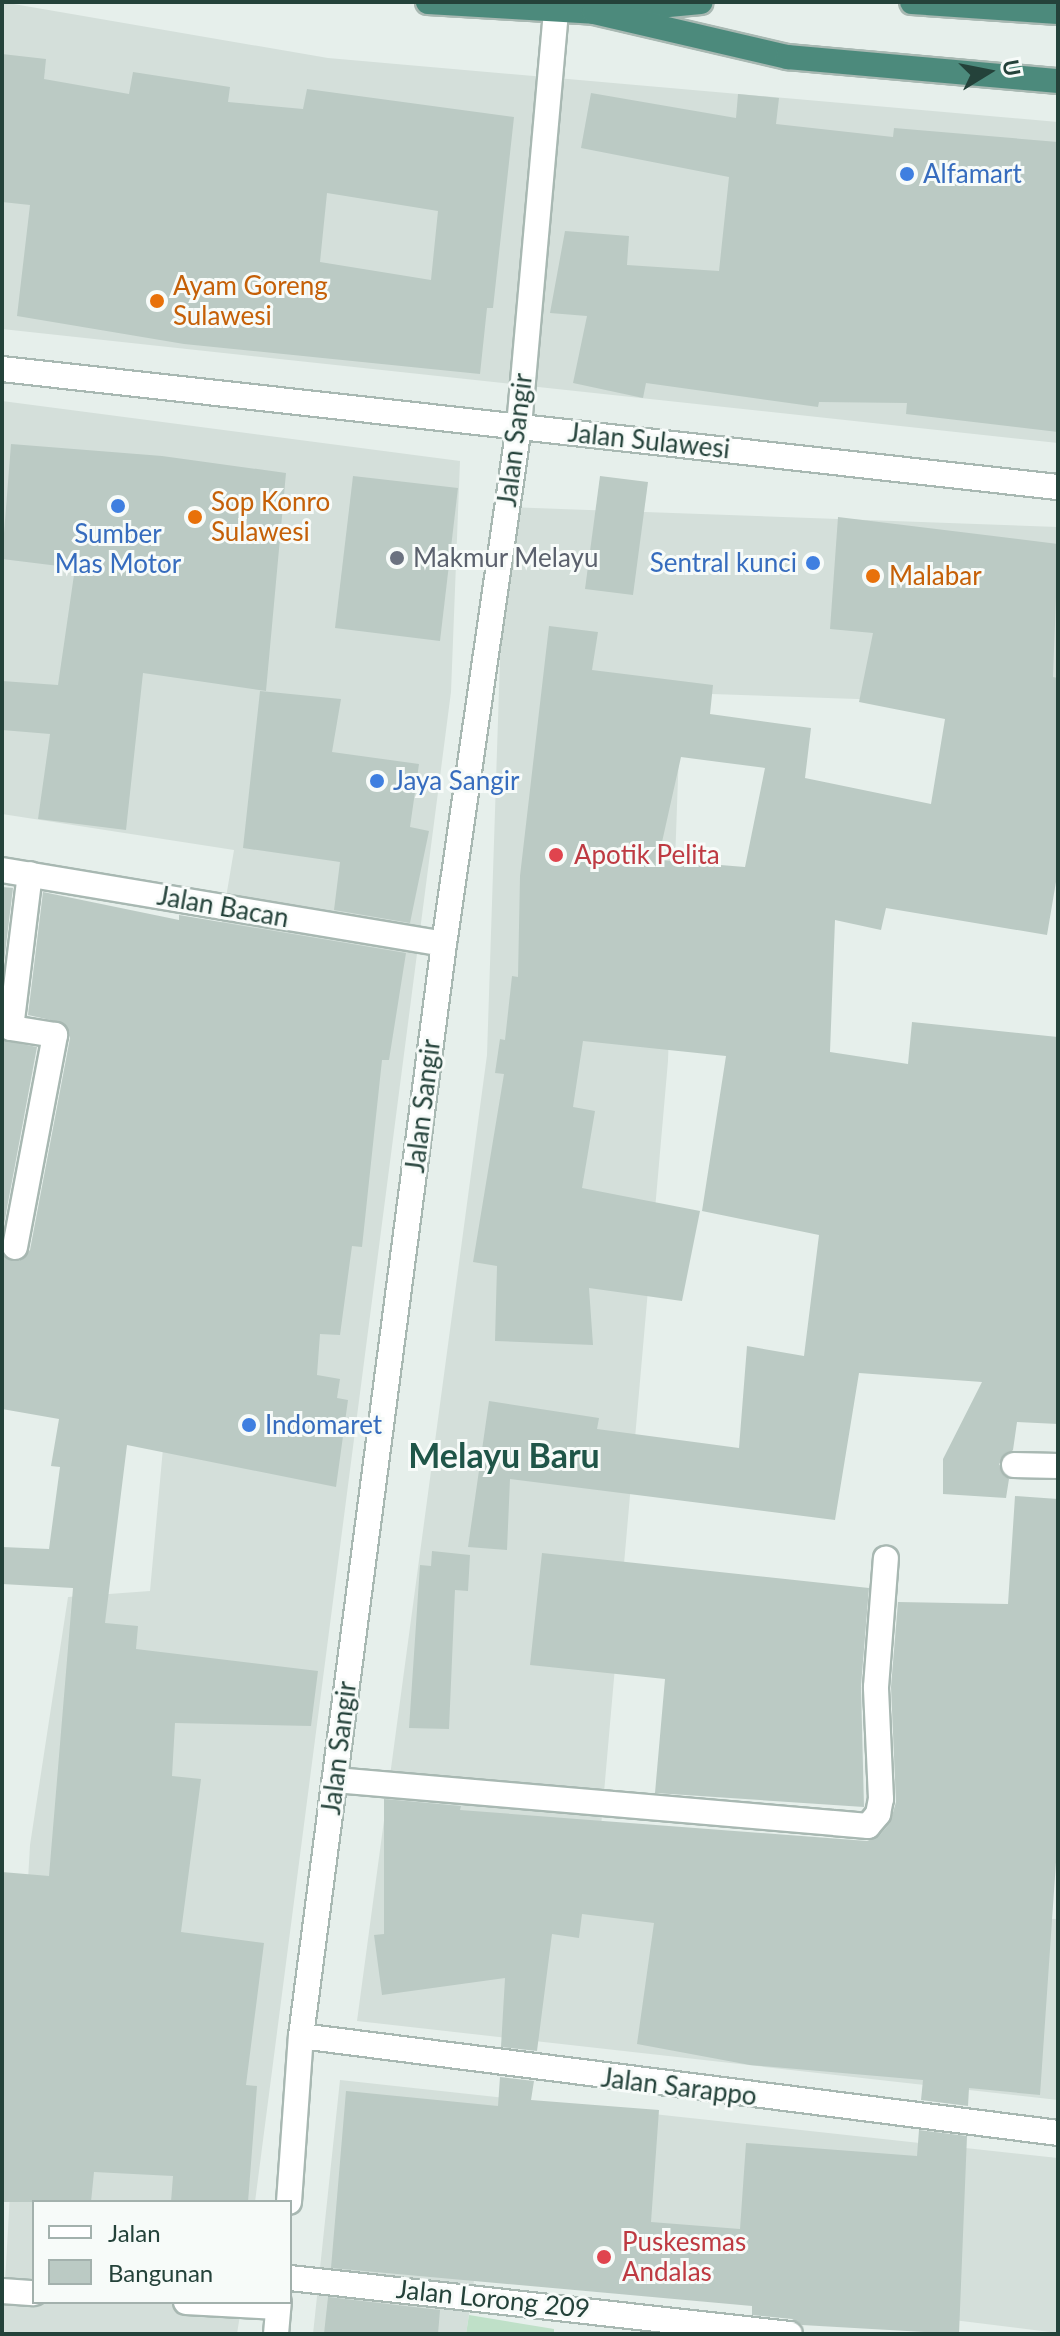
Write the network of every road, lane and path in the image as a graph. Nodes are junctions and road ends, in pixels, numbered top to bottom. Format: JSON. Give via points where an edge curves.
{"nodes":[{"id":1,"x":428,"y":2,"type":"edge"},
{"id":2,"x":701,"y":2,"type":"edge"},
{"id":3,"x":912,"y":2,"type":"edge"},
{"id":4,"x":556,"y":9,"type":"junction"},
{"id":5,"x":594,"y":12,"type":"junction"},
{"id":6,"x":1058,"y":12,"type":"edge"},
{"id":7,"x":1058,"y":81,"type":"edge"},
{"id":8,"x":2,"y":369,"type":"edge"},
{"id":9,"x":519,"y":426,"type":"junction"},
{"id":10,"x":1058,"y":487,"type":"edge"},
{"id":11,"x":2,"y":870,"type":"edge"},
{"id":12,"x":30,"y":874,"type":"junction"},
{"id":13,"x":444,"y":944,"type":"junction"},
{"id":14,"x":15,"y":1247,"type":"dead end"},
{"id":15,"x":1014,"y":1465,"type":"dead end"},
{"id":16,"x":1058,"y":1466,"type":"edge"},
{"id":17,"x":886,"y":1558,"type":"dead end"},
{"id":18,"x":335,"y":1780,"type":"junction"},
{"id":19,"x":301,"y":2036,"type":"junction"},
{"id":20,"x":1058,"y":2133,"type":"edge"},
{"id":21,"x":289,"y":2200,"type":"edge"},
{"id":22,"x":292,"y":2278,"type":"edge"},
{"id":23,"x":2,"y":2291,"type":"edge"},
{"id":24,"x":32,"y":2293,"type":"edge"},
{"id":25,"x":248,"y":2304,"type":"edge"},
{"id":26,"x":279,"y":2305,"type":"edge"},
{"id":27,"x":276,"y":2334,"type":"edge"},
{"id":28,"x":790,"y":2334,"type":"edge"}],
"edges":[{"from":1,"to":4,"type":"highway"},
{"from":2,"to":5,"type":"highway"},
{"from":3,"to":6,"type":"highway"},
{"from":4,"to":5,"type":"highway"},
{"from":4,"to":9,"type":"street","name":"Jalan Sangir"},
{"from":5,"to":7,"type":"highway","via":[[788,57]]},
{"from":8,"to":9,"type":"street","name":"Jalan Sulawesi"},
{"from":9,"to":10,"type":"street","name":"Jalan Sulawesi"},
{"from":9,"to":13,"type":"street","name":"Jalan Sangir"},
{"from":11,"to":12,"type":"street","name":"Jalan Bacan"},
{"from":12,"to":13,"type":"street","name":"Jalan Bacan"},
{"from":12,"to":14,"type":"street","via":[[11,1028],[55,1035]]},
{"from":13,"to":18,"type":"street","name":"Jalan Sangir"},
{"from":15,"to":16,"type":"street"},
{"from":17,"to":18,"type":"street","via":[[876,1687],[881,1799],[868,1826]]},
{"from":18,"to":19,"type":"street","name":"Jalan Sangir"},
{"from":19,"to":20,"type":"street","name":"Jalan Sarappo"},
{"from":19,"to":21,"type":"street","name":"Jalan Sangir"},
{"from":22,"to":28,"type":"street","name":"Jalan Lorong 209"},
{"from":23,"to":24,"type":"street"},
{"from":25,"to":26,"type":"street"},
{"from":26,"to":27,"type":"street"}]}
